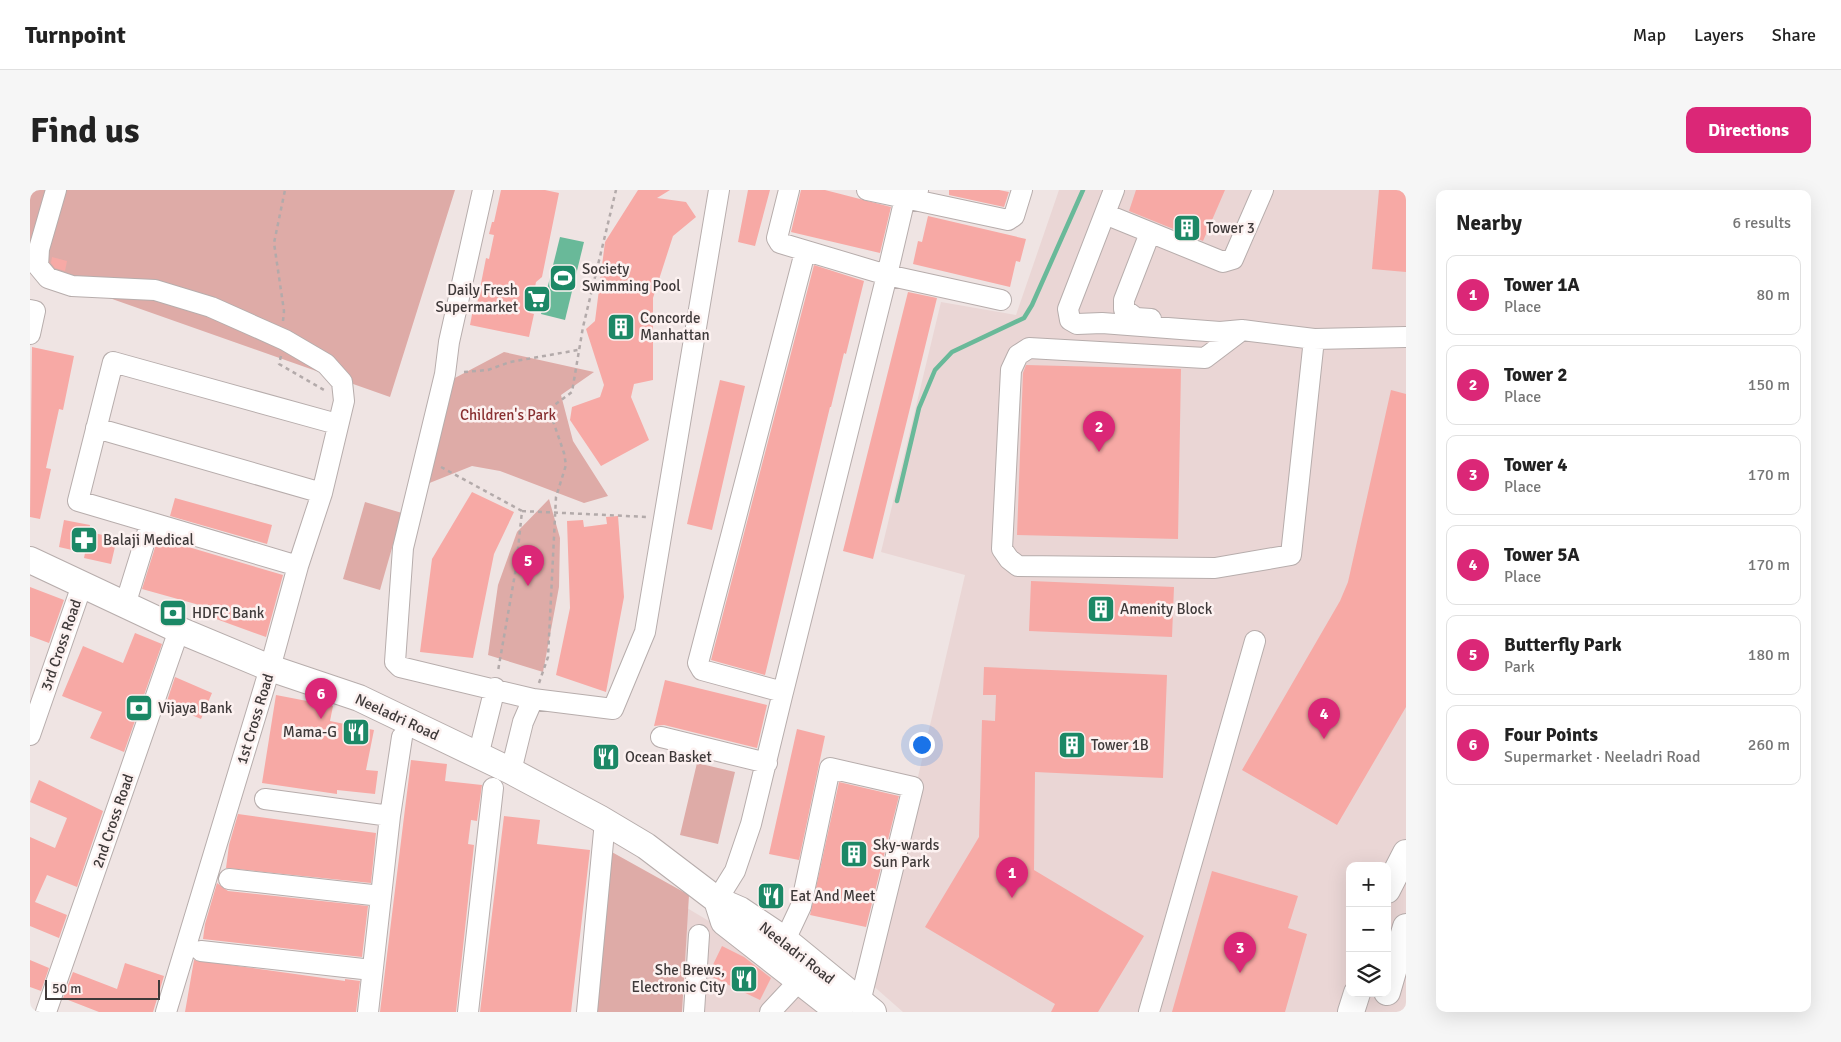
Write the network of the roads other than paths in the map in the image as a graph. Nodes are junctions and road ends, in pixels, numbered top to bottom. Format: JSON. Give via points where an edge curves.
{"nodes":[{"id":1,"x":56,"y":190,"type":"edge"},
{"id":2,"x":483,"y":190,"type":"edge"},
{"id":3,"x":719,"y":190,"type":"edge"},
{"id":4,"x":789,"y":190,"type":"edge"},
{"id":5,"x":867,"y":190,"type":"edge"},
{"id":6,"x":1022,"y":190,"type":"edge"},
{"id":7,"x":1114,"y":190,"type":"edge"},
{"id":8,"x":1262,"y":190,"type":"edge"},
{"id":9,"x":912,"y":194,"type":"edge"},
{"id":10,"x":1105,"y":214,"type":"junction"},
{"id":11,"x":1150,"y":233,"type":"junction"},
{"id":12,"x":804,"y":252,"type":"junction"},
{"id":13,"x":886,"y":275,"type":"junction"},
{"id":14,"x":1001,"y":300,"type":"dead end"},
{"id":15,"x":30,"y":310,"type":"edge"},
{"id":16,"x":1242,"y":330,"type":"junction"},
{"id":17,"x":1220,"y":332,"type":"junction"},
{"id":18,"x":30,"y":334,"type":"edge"},
{"id":19,"x":1100,"y":334,"type":"dead end"},
{"id":20,"x":1406,"y":337,"type":"edge"},
{"id":21,"x":1314,"y":339,"type":"junction"},
{"id":22,"x":1184,"y":357,"type":"junction"},
{"id":23,"x":337,"y":424,"type":"junction"},
{"id":24,"x":96,"y":428,"type":"junction"},
{"id":25,"x":322,"y":493,"type":"junction"},
{"id":26,"x":148,"y":531,"type":"dead end"},
{"id":27,"x":30,"y":560,"type":"edge"},
{"id":28,"x":298,"y":566,"type":"junction"},
{"id":29,"x":82,"y":584,"type":"junction"},
{"id":30,"x":125,"y":605,"type":"junction"},
{"id":31,"x":180,"y":630,"type":"junction"},
{"id":32,"x":1255,"y":641,"type":"dead end"},
{"id":33,"x":270,"y":668,"type":"junction"},
{"id":34,"x":494,"y":688,"type":"junction"},
{"id":35,"x":783,"y":692,"type":"junction"},
{"id":36,"x":533,"y":698,"type":"junction"},
{"id":37,"x":30,"y":734,"type":"edge"},
{"id":38,"x":402,"y":737,"type":"dead end"},
{"id":39,"x":662,"y":737,"type":"dead end"},
{"id":40,"x":478,"y":756,"type":"junction"},
{"id":41,"x":766,"y":763,"type":"junction"},
{"id":42,"x":502,"y":779,"type":"junction"},
{"id":43,"x":264,"y":799,"type":"dead end"},
{"id":44,"x":390,"y":816,"type":"junction"},
{"id":45,"x":605,"y":822,"type":"junction"},
{"id":46,"x":1406,"y":853,"type":"edge"},
{"id":47,"x":228,"y":879,"type":"dead end"},
{"id":48,"x":1391,"y":882,"type":"edge"},
{"id":49,"x":381,"y":896,"type":"junction"},
{"id":50,"x":716,"y":900,"type":"junction"},
{"id":51,"x":1406,"y":927,"type":"edge"},
{"id":52,"x":699,"y":934,"type":"dead end"},
{"id":53,"x":785,"y":940,"type":"junction"},
{"id":54,"x":201,"y":951,"type":"dead end"},
{"id":55,"x":372,"y":970,"type":"junction"},
{"id":56,"x":1391,"y":978,"type":"edge"},
{"id":57,"x":799,"y":981,"type":"junction"},
{"id":58,"x":1355,"y":997,"type":"edge"},
{"id":59,"x":1386,"y":997,"type":"edge"},
{"id":60,"x":848,"y":1003,"type":"edge"},
{"id":61,"x":46,"y":1012,"type":"edge"},
{"id":62,"x":166,"y":1012,"type":"edge"},
{"id":63,"x":368,"y":1012,"type":"edge"},
{"id":64,"x":468,"y":1012,"type":"edge"},
{"id":65,"x":587,"y":1012,"type":"edge"},
{"id":66,"x":694,"y":1012,"type":"edge"},
{"id":67,"x":770,"y":1012,"type":"edge"},
{"id":68,"x":1149,"y":1012,"type":"edge"},
{"id":69,"x":1351,"y":1012,"type":"edge"},
{"id":70,"x":1381,"y":1012,"type":"edge"}],
"edges":[{"from":1,"to":23,"type":"street","name":"1st Cross Road","via":[[39,249],[38,266],[48,278],[72,286],[155,290],[211,307],[285,340],[326,364],[342,382],[344,401]]},
{"from":2,"to":34,"type":"street","via":[[449,342],[445,374],[403,548],[395,662],[400,667]]},
{"from":3,"to":36,"type":"street","via":[[645,632],[616,707]]},
{"from":4,"to":12,"type":"street","via":[[777,240]]},
{"from":5,"to":9,"type":"street"},
{"from":6,"to":9,"type":"street","via":[[1011,220]]},
{"from":7,"to":10,"type":"street"},
{"from":8,"to":11,"type":"street","via":[[1233,259],[1218,261]]},
{"from":9,"to":13,"type":"street"},
{"from":10,"to":11,"type":"street"},
{"from":10,"to":17,"type":"street","via":[[1068,309],[1070,320],[1077,324]]},
{"from":11,"to":17,"type":"street","via":[[1124,300],[1124,309],[1136,318],[1211,325]]},
{"from":12,"to":13,"type":"street"},
{"from":12,"to":35,"type":"street","via":[[698,663],[702,670]]},
{"from":13,"to":14,"type":"street"},
{"from":13,"to":35,"type":"street"},
{"from":15,"to":18,"type":"street","via":[[35,311]]},
{"from":16,"to":17,"type":"street"},
{"from":16,"to":21,"type":"street"},
{"from":16,"to":22,"type":"street","via":[[1205,358]]},
{"from":19,"to":22,"type":"street","via":[[1168,336]]},
{"from":20,"to":21,"type":"street"},
{"from":21,"to":22,"type":"street","via":[[1291,556],[1215,568],[1018,566],[1013,563],[1002,549],[1011,370],[1018,354],[1029,348]]},
{"from":23,"to":24,"type":"street","via":[[114,362]]},
{"from":23,"to":25,"type":"street","name":"1st Cross Road"},
{"from":24,"to":25,"type":"street"},
{"from":24,"to":28,"type":"street","via":[[78,501]]},
{"from":25,"to":28,"type":"street","name":"1st Cross Road"},
{"from":26,"to":30,"type":"street"},
{"from":27,"to":29,"type":"main road","name":"Neeladri Road"},
{"from":28,"to":33,"type":"street","name":"1st Cross Road"},
{"from":29,"to":30,"type":"main road","name":"Neeladri Road"},
{"from":29,"to":37,"type":"street","name":"3rd Cross Road"},
{"from":30,"to":31,"type":"main road","name":"Neeladri Road"},
{"from":31,"to":33,"type":"main road","name":"Neeladri Road"},
{"from":31,"to":61,"type":"street","name":"2nd Cross Road"},
{"from":32,"to":68,"type":"street"},
{"from":33,"to":40,"type":"main road","name":"Neeladri Road","via":[[359,698]]},
{"from":33,"to":62,"type":"street","name":"1st Cross Road"},
{"from":34,"to":36,"type":"street"},
{"from":34,"to":40,"type":"street"},
{"from":35,"to":41,"type":"street"},
{"from":36,"to":42,"type":"street"},
{"from":38,"to":44,"type":"street"},
{"from":39,"to":41,"type":"street"},
{"from":40,"to":42,"type":"main road","name":"Neeladri Road"},
{"from":41,"to":50,"type":"street","via":[[737,865]]},
{"from":42,"to":45,"type":"main road","name":"Neeladri Road"},
{"from":42,"to":64,"type":"street"},
{"from":43,"to":44,"type":"street"},
{"from":44,"to":49,"type":"street"},
{"from":45,"to":50,"type":"main road","name":"Neeladri Road","via":[[646,846]]},
{"from":45,"to":65,"type":"street"},
{"from":46,"to":48,"type":"main road"},
{"from":47,"to":49,"type":"street"},
{"from":49,"to":55,"type":"street"},
{"from":50,"to":53,"type":"main road","name":"Neeladri Road","via":[[740,910]]},
{"from":50,"to":57,"type":"main road","name":"Neeladri Road","via":[[724,922]]},
{"from":51,"to":56,"type":"main road"},
{"from":52,"to":66,"type":"street"},
{"from":53,"to":60,"type":"main road","name":"Neeladri Road"},
{"from":53,"to":60,"type":"street","via":[[801,906],[830,768],[913,787]]},
{"from":54,"to":55,"type":"street"},
{"from":55,"to":63,"type":"street"},
{"from":57,"to":60,"type":"main road","name":"Neeladri Road"},
{"from":57,"to":67,"type":"street"},
{"from":58,"to":69,"type":"main road"},
{"from":59,"to":70,"type":"main road"}]}
